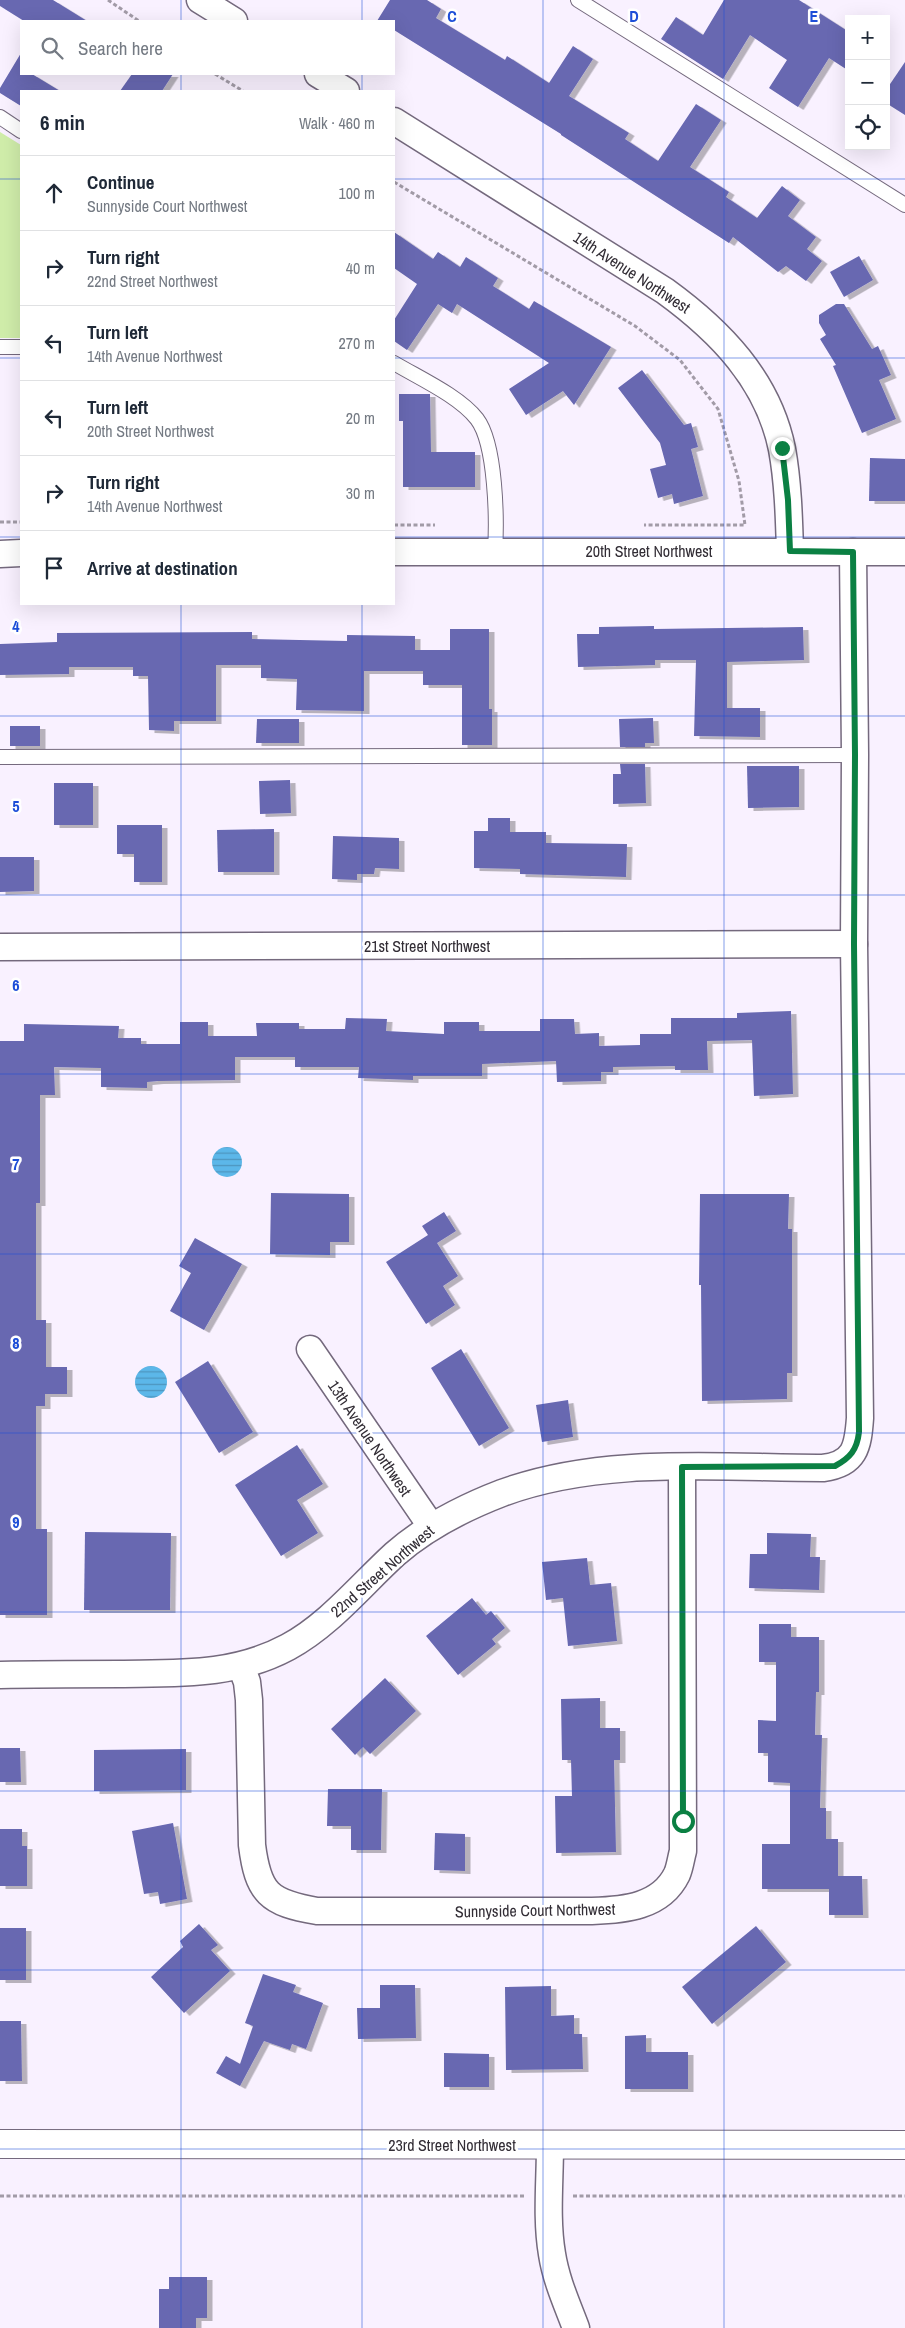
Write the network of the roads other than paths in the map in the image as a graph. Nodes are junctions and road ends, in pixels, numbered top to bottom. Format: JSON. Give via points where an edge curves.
{"nodes":[{"id":1,"x":200,"y":0,"type":"edge"},
{"id":2,"x":578,"y":0,"type":"edge"},
{"id":3,"x":232,"y":20,"type":"edge"},
{"id":4,"x":320,"y":75,"type":"edge"},
{"id":5,"x":344,"y":90,"type":"edge"},
{"id":6,"x":0,"y":117,"type":"edge"},
{"id":7,"x":395,"y":122,"type":"edge"},
{"id":8,"x":20,"y":129,"type":"edge"},
{"id":9,"x":905,"y":205,"type":"edge"},
{"id":10,"x":0,"y":347,"type":"edge"},
{"id":11,"x":20,"y":347,"type":"edge"},
{"id":12,"x":395,"y":364,"type":"edge"},
{"id":13,"x":495,"y":551,"type":"junction"},
{"id":14,"x":790,"y":551,"type":"junction"},
{"id":15,"x":395,"y":552,"type":"edge"},
{"id":16,"x":853,"y":552,"type":"junction"},
{"id":17,"x":905,"y":552,"type":"edge"},
{"id":18,"x":0,"y":554,"type":"edge"},
{"id":19,"x":20,"y":554,"type":"edge"},
{"id":20,"x":855,"y":755,"type":"junction"},
{"id":21,"x":0,"y":757,"type":"edge"},
{"id":22,"x":854,"y":944,"type":"junction"},
{"id":23,"x":0,"y":947,"type":"edge"},
{"id":24,"x":310,"y":1349,"type":"dead end"},
{"id":25,"x":682,"y":1467,"type":"junction"},
{"id":26,"x":431,"y":1526,"type":"junction"},
{"id":27,"x":241,"y":1666,"type":"junction"},
{"id":28,"x":0,"y":1675,"type":"edge"},
{"id":29,"x":0,"y":2144,"type":"edge"},
{"id":30,"x":550,"y":2145,"type":"junction"},
{"id":31,"x":905,"y":2145,"type":"edge"},
{"id":32,"x":576,"y":2328,"type":"edge"}],
"edges":[{"from":1,"to":3,"type":"street"},
{"from":2,"to":9,"type":"lane"},
{"from":4,"to":5,"type":"street"},
{"from":6,"to":8,"type":"lane"},
{"from":7,"to":14,"type":"street","name":"14th Avenue Northwest","via":[[665,291],[699,316],[728,344],[766,399],[782,448]]},
{"from":10,"to":11,"type":"lane"},
{"from":12,"to":13,"type":"lane","via":[[454,399],[477,419],[489,453],[497,525]]},
{"from":13,"to":14,"type":"street","name":"20th Street Northwest"},
{"from":13,"to":15,"type":"street","name":"20th Street Northwest"},
{"from":14,"to":16,"type":"street","name":"20th Street Northwest"},
{"from":16,"to":17,"type":"street","name":"20th Street Northwest"},
{"from":16,"to":20,"type":"street"},
{"from":18,"to":19,"type":"street"},
{"from":20,"to":21,"type":"lane"},
{"from":20,"to":22,"type":"street"},
{"from":22,"to":23,"type":"street","name":"21st Street Northwest"},
{"from":22,"to":25,"type":"street","name":"22nd Street Northwest","via":[[858,1443],[853,1453],[835,1466],[823,1468]]},
{"from":24,"to":26,"type":"street","name":"13th Avenue Northwest"},
{"from":25,"to":26,"type":"street","name":"22nd Street Northwest","via":[[595,1470],[545,1480],[463,1508]]},
{"from":25,"to":27,"type":"street","name":"Sunnyside Court Northwest","via":[[682,1851],[677,1874],[664,1892],[643,1905],[592,1911],[317,1911],[294,1908],[274,1898],[260,1883],[254,1866],[249,1700]]},
{"from":26,"to":27,"type":"street","name":"22nd Street Northwest","via":[[318,1625],[289,1646]]},
{"from":27,"to":28,"type":"street","name":"22nd Street Northwest","via":[[202,1672]]},
{"from":29,"to":30,"type":"street","name":"23rd Street Northwest"},
{"from":30,"to":31,"type":"street","name":"23rd Street Northwest"},
{"from":30,"to":32,"type":"street","via":[[552,2255]]}]}
